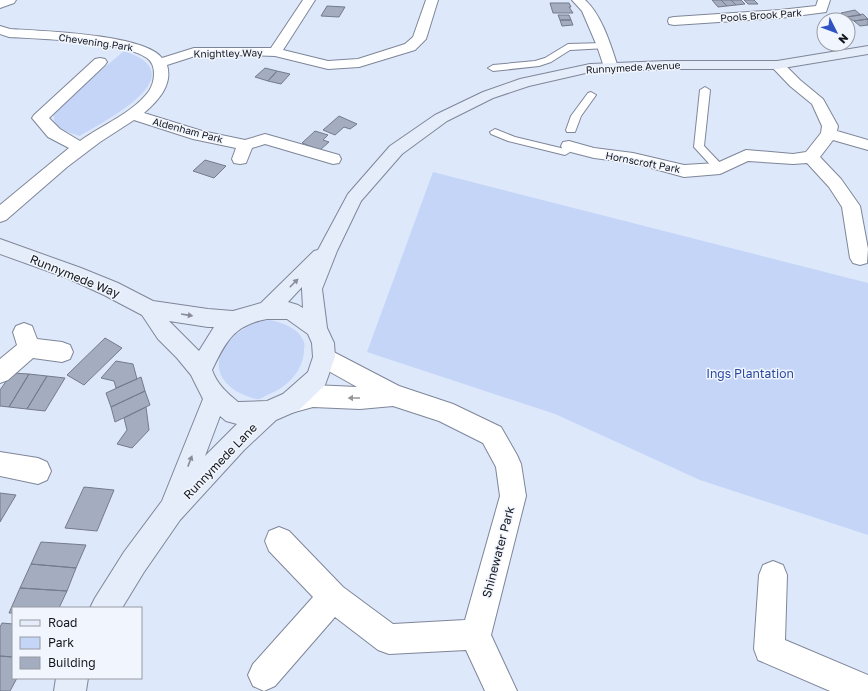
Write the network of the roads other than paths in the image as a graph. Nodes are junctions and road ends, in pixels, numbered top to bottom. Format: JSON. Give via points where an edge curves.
{"nodes":[{"id":1,"x":10,"y":0,"type":"edge"},
{"id":2,"x":309,"y":0,"type":"edge"},
{"id":3,"x":432,"y":0,"type":"edge"},
{"id":4,"x":578,"y":0,"type":"edge"},
{"id":5,"x":824,"y":0,"type":"edge"},
{"id":6,"x":0,"y":4,"type":"edge"},
{"id":7,"x":705,"y":8,"type":"dead end"},
{"id":8,"x":715,"y":18,"type":"junction"},
{"id":9,"x":674,"y":21,"type":"dead end"},
{"id":10,"x":3,"y":34,"type":"edge"},
{"id":11,"x":604,"y":46,"type":"junction"},
{"id":12,"x":868,"y":50,"type":"edge"},
{"id":13,"x":275,"y":52,"type":"junction"},
{"id":14,"x":100,"y":62,"type":"dead end"},
{"id":15,"x":159,"y":63,"type":"junction"},
{"id":16,"x":777,"y":65,"type":"junction"},
{"id":17,"x":612,"y":67,"type":"junction"},
{"id":18,"x":493,"y":68,"type":"dead end"},
{"id":19,"x":705,"y":90,"type":"dead end"},
{"id":20,"x":591,"y":95,"type":"dead end"},
{"id":21,"x":132,"y":114,"type":"junction"},
{"id":22,"x":495,"y":132,"type":"dead end"},
{"id":23,"x":829,"y":134,"type":"junction"},
{"id":24,"x":868,"y":145,"type":"edge"},
{"id":25,"x":567,"y":146,"type":"junction"},
{"id":26,"x":81,"y":148,"type":"junction"},
{"id":27,"x":811,"y":157,"type":"junction"},
{"id":28,"x":333,"y":159,"type":"dead end"},
{"id":29,"x":720,"y":168,"type":"junction"},
{"id":30,"x":0,"y":215,"type":"edge"},
{"id":31,"x":0,"y":246,"type":"edge"},
{"id":32,"x":326,"y":251,"type":"junction"},
{"id":33,"x":858,"y":257,"type":"edge"},
{"id":34,"x":149,"y":309,"type":"junction"},
{"id":35,"x":267,"y":310,"type":"junction"},
{"id":36,"x":236,"y":320,"type":"junction"},
{"id":37,"x":316,"y":328,"type":"junction"},
{"id":38,"x":62,"y":352,"type":"dead end"},
{"id":39,"x":324,"y":357,"type":"junction"},
{"id":40,"x":201,"y":370,"type":"junction"},
{"id":41,"x":0,"y":373,"type":"edge"},
{"id":42,"x":393,"y":395,"type":"junction"},
{"id":43,"x":215,"y":397,"type":"junction"},
{"id":44,"x":291,"y":402,"type":"junction"},
{"id":45,"x":268,"y":412,"type":"junction"},
{"id":46,"x":0,"y":464,"type":"edge"},
{"id":47,"x":38,"y":471,"type":"dead end"},
{"id":48,"x":171,"y":511,"type":"junction"},
{"id":49,"x":279,"y":541,"type":"dead end"},
{"id":50,"x":773,"y":575,"type":"dead end"},
{"id":51,"x":333,"y":597,"type":"junction"},
{"id":52,"x":106,"y":607,"type":"edge"},
{"id":53,"x":476,"y":635,"type":"junction"},
{"id":54,"x":264,"y":675,"type":"dead end"},
{"id":55,"x":72,"y":679,"type":"edge"},
{"id":56,"x":70,"y":691,"type":"edge"},
{"id":57,"x":501,"y":691,"type":"edge"},
{"id":58,"x":867,"y":691,"type":"edge"}],
"edges":[{"from":1,"to":6,"type":"street"},
{"from":2,"to":13,"type":"street","name":"Knightley Way"},
{"from":3,"to":13,"type":"street","name":"Knightley Way","via":[[419,39],[410,47],[359,63],[328,65]]},
{"from":4,"to":11,"type":"street","via":[[588,9]]},
{"from":5,"to":8,"type":"street","name":"Pools Brook Park","via":[[822,9]]},
{"from":7,"to":8,"type":"street","name":"Pools Brook Park"},
{"from":8,"to":9,"type":"street","name":"Pools Brook Park"},
{"from":10,"to":15,"type":"street","name":"Chevening Park","via":[[120,44],[151,54]]},
{"from":11,"to":17,"type":"street"},
{"from":11,"to":18,"type":"lane","via":[[568,47],[548,60],[536,64]]},
{"from":12,"to":16,"type":"street","name":"Runnymede Avenue"},
{"from":13,"to":15,"type":"street","name":"Knightley Way","via":[[194,52]]},
{"from":14,"to":26,"type":"street","name":"Chevening Park","via":[[40,118],[54,133]]},
{"from":15,"to":21,"type":"street","via":[[162,73],[157,90]]},
{"from":16,"to":17,"type":"street","name":"Runnymede Avenue"},
{"from":16,"to":23,"type":"street","via":[[818,102],[830,126]]},
{"from":17,"to":32,"type":"street","name":"Runnymede Avenue","via":[[590,68],[526,82],[488,95],[441,118],[396,150],[354,198]]},
{"from":19,"to":29,"type":"lane","via":[[699,148]]},
{"from":20,"to":25,"type":"lane","via":[[576,116]]},
{"from":21,"to":26,"type":"street"},
{"from":21,"to":28,"type":"street","name":"Aldenham Park","via":[[200,135],[242,152],[265,139]]},
{"from":22,"to":25,"type":"lane","via":[[512,139]]},
{"from":23,"to":24,"type":"street"},
{"from":23,"to":27,"type":"street"},
{"from":25,"to":29,"type":"street","name":"Hornscroft Park","via":[[594,153],[633,158],[684,171]]},
{"from":26,"to":30,"type":"street"},
{"from":27,"to":29,"type":"street","name":"Hornscroft Park","via":[[794,159],[746,155]]},
{"from":27,"to":33,"type":"street","via":[[835,183],[851,206]]},
{"from":31,"to":34,"type":"street","name":"Runnymede Way","via":[[74,273]]},
{"from":35,"to":32,"type":"street","name":"Runnymede Avenue","one_way":true},
{"from":32,"to":37,"type":"street","name":"Runnymede Avenue","via":[[312,289]]},
{"from":34,"to":36,"type":"street","name":"Runnymede Way","one_way":true},
{"from":34,"to":40,"type":"street","name":"Runnymede Way","via":[[166,333],[185,350]]},
{"from":35,"to":36,"type":"street"},
{"from":35,"to":37,"type":"street","via":[[291,311]]},
{"from":36,"to":40,"type":"street","via":[[215,342]]},
{"from":37,"to":39,"type":"street","via":[[323,343]]},
{"from":38,"to":41,"type":"street","via":[[26,340]]},
{"from":39,"to":42,"type":"street","name":"Shinewater Park"},
{"from":39,"to":44,"type":"street","via":[[317,378]]},
{"from":40,"to":43,"type":"street","via":[[206,385]]},
{"from":42,"to":44,"type":"street","name":"Shinewater Park","one_way":true,"via":[[360,398],[314,396]]},
{"from":42,"to":53,"type":"street","name":"Shinewater Park","via":[[445,412],[492,435],[508,464],[513,496]]},
{"from":43,"to":45,"type":"street","via":[[234,413]]},
{"from":48,"to":43,"type":"street","name":"Runnymede Lane","one_way":true},
{"from":44,"to":45,"type":"street"},
{"from":45,"to":48,"type":"street","name":"Runnymede Lane","via":[[235,442]]},
{"from":46,"to":47,"type":"street"},
{"from":48,"to":52,"type":"street","name":"Runnymede Lane"},
{"from":49,"to":51,"type":"street"},
{"from":50,"to":58,"type":"street","via":[[769,649]]},
{"from":51,"to":53,"type":"street","via":[[389,639]]},
{"from":51,"to":54,"type":"street"},
{"from":53,"to":57,"type":"street"},
{"from":55,"to":56,"type":"street"}]}
